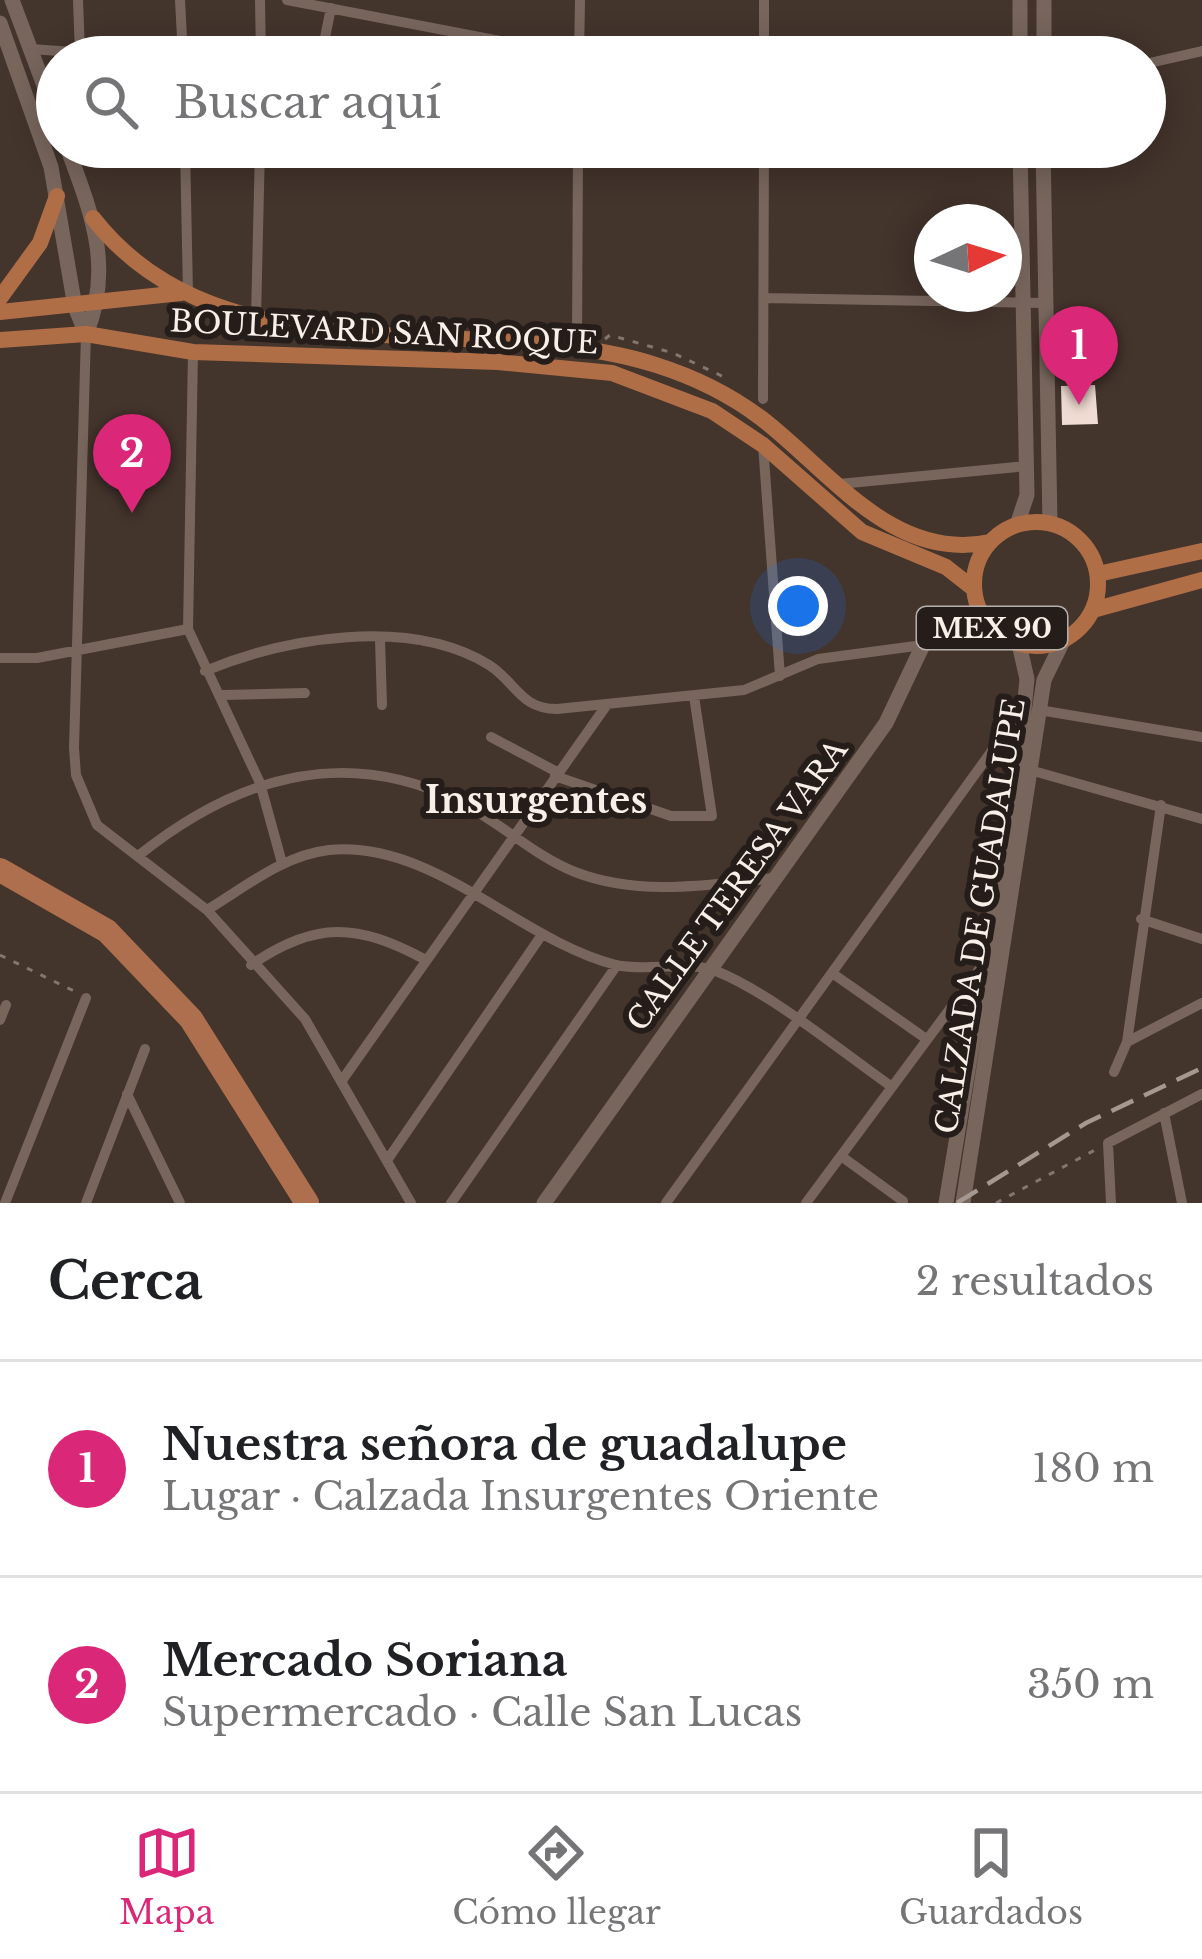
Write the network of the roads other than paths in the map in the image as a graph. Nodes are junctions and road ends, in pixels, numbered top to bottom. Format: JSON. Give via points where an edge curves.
{"nodes":[{"id":1,"x":12,"y":0,"type":"edge"},
{"id":2,"x":78,"y":0,"type":"edge"},
{"id":3,"x":180,"y":0,"type":"edge"},
{"id":4,"x":260,"y":0,"type":"edge"},
{"id":5,"x":287,"y":0,"type":"edge"},
{"id":6,"x":580,"y":0,"type":"edge"},
{"id":7,"x":764,"y":0,"type":"edge"},
{"id":8,"x":1020,"y":0,"type":"edge"},
{"id":9,"x":1044,"y":0,"type":"edge"},
{"id":10,"x":331,"y":8,"type":"junction"},
{"id":11,"x":0,"y":23,"type":"edge"},
{"id":12,"x":79,"y":36,"type":"edge"},
{"id":13,"x":182,"y":36,"type":"edge"},
{"id":14,"x":261,"y":36,"type":"edge"},
{"id":15,"x":325,"y":36,"type":"edge"},
{"id":16,"x":473,"y":36,"type":"edge"},
{"id":17,"x":579,"y":36,"type":"edge"},
{"id":18,"x":764,"y":36,"type":"edge"},
{"id":19,"x":1020,"y":36,"type":"edge"},
{"id":20,"x":1044,"y":36,"type":"edge"},
{"id":21,"x":31,"y":49,"type":"junction"},
{"id":22,"x":36,"y":49,"type":"edge"},
{"id":23,"x":1202,"y":51,"type":"edge"},
{"id":24,"x":6,"y":52,"type":"edge"},
{"id":25,"x":1166,"y":59,"type":"edge"},
{"id":26,"x":36,"y":63,"type":"edge"},
{"id":27,"x":36,"y":137,"type":"edge"},
{"id":28,"x":47,"y":168,"type":"edge"},
{"id":29,"x":75,"y":168,"type":"edge"},
{"id":30,"x":185,"y":168,"type":"edge"},
{"id":31,"x":260,"y":168,"type":"edge"},
{"id":32,"x":578,"y":168,"type":"edge"},
{"id":33,"x":764,"y":168,"type":"edge"},
{"id":34,"x":1020,"y":168,"type":"edge"},
{"id":35,"x":1043,"y":168,"type":"edge"},
{"id":36,"x":57,"y":196,"type":"junction"},
{"id":37,"x":1021,"y":204,"type":"edge"},
{"id":38,"x":93,"y":218,"type":"junction"},
{"id":39,"x":188,"y":292,"type":"junction"},
{"id":40,"x":0,"y":298,"type":"edge"},
{"id":41,"x":101,"y":298,"type":"junction"},
{"id":42,"x":764,"y":298,"type":"junction"},
{"id":43,"x":914,"y":300,"type":"edge"},
{"id":44,"x":1022,"y":302,"type":"joint"},
{"id":45,"x":1042,"y":302,"type":"junction"},
{"id":46,"x":75,"y":307,"type":"junction"},
{"id":47,"x":0,"y":312,"type":"edge"},
{"id":48,"x":256,"y":317,"type":"junction"},
{"id":49,"x":86,"y":334,"type":"junction"},
{"id":50,"x":0,"y":340,"type":"edge"},
{"id":51,"x":578,"y":345,"type":"junction"},
{"id":52,"x":193,"y":352,"type":"junction"},
{"id":53,"x":763,"y":399,"type":"dead end"},
{"id":54,"x":763,"y":445,"type":"junction"},
{"id":55,"x":1027,"y":466,"type":"junction"},
{"id":56,"x":836,"y":484,"type":"junction"},
{"id":57,"x":1050,"y":523,"type":"junction"},
{"id":58,"x":1017,"y":525,"type":"junction"},
{"id":59,"x":990,"y":542,"type":"junction"},
{"id":60,"x":1202,"y":551,"type":"edge"},
{"id":61,"x":1098,"y":574,"type":"junction"},
{"id":62,"x":1202,"y":580,"type":"edge"},
{"id":63,"x":974,"y":589,"type":"junction"},
{"id":64,"x":1093,"y":610,"type":"junction"},
{"id":65,"x":982,"y":616,"type":"junction"},
{"id":66,"x":188,"y":628,"type":"junction"},
{"id":67,"x":380,"y":639,"type":"junction"},
{"id":68,"x":1063,"y":641,"type":"junction"},
{"id":69,"x":1019,"y":644,"type":"junction"},
{"id":70,"x":923,"y":645,"type":"junction"},
{"id":71,"x":80,"y":648,"type":"junction"},
{"id":72,"x":0,"y":658,"type":"edge"},
{"id":73,"x":205,"y":671,"type":"junction"},
{"id":74,"x":780,"y":676,"type":"junction"},
{"id":75,"x":305,"y":693,"type":"dead end"},
{"id":76,"x":222,"y":695,"type":"junction"},
{"id":77,"x":694,"y":697,"type":"junction"},
{"id":78,"x":382,"y":705,"type":"dead end"},
{"id":79,"x":606,"y":706,"type":"junction"},
{"id":80,"x":1032,"y":707,"type":"junction"},
{"id":81,"x":491,"y":737,"type":"dead end"},
{"id":82,"x":1202,"y":737,"type":"edge"},
{"id":83,"x":1030,"y":770,"type":"junction"},
{"id":84,"x":556,"y":774,"type":"junction"},
{"id":85,"x":260,"y":783,"type":"junction"},
{"id":86,"x":1161,"y":805,"type":"junction"},
{"id":87,"x":1202,"y":819,"type":"edge"},
{"id":88,"x":516,"y":834,"type":"junction"},
{"id":89,"x":138,"y":856,"type":"junction"},
{"id":90,"x":281,"y":863,"type":"junction"},
{"id":91,"x":774,"y":878,"type":"junction"},
{"id":92,"x":470,"y":895,"type":"junction"},
{"id":93,"x":207,"y":910,"type":"junction"},
{"id":94,"x":1141,"y":919,"type":"junction"},
{"id":95,"x":542,"y":936,"type":"junction"},
{"id":96,"x":1202,"y":939,"type":"edge"},
{"id":97,"x":1003,"y":943,"type":"junction"},
{"id":98,"x":424,"y":959,"type":"junction"},
{"id":99,"x":251,"y":965,"type":"junction"},
{"id":100,"x":617,"y":965,"type":"junction"},
{"id":101,"x":982,"y":966,"type":"junction"},
{"id":102,"x":713,"y":970,"type":"junction"},
{"id":103,"x":832,"y":973,"type":"junction"},
{"id":104,"x":86,"y":998,"type":"road end"},
{"id":105,"x":1202,"y":1003,"type":"edge"},
{"id":106,"x":6,"y":1005,"type":"dead end"},
{"id":107,"x":0,"y":1021,"type":"edge"},
{"id":108,"x":798,"y":1022,"type":"junction"},
{"id":109,"x":925,"y":1038,"type":"junction"},
{"id":110,"x":1127,"y":1042,"type":"junction"},
{"id":111,"x":145,"y":1049,"type":"dead end"},
{"id":112,"x":1114,"y":1072,"type":"dead end"},
{"id":113,"x":343,"y":1079,"type":"junction"},
{"id":114,"x":892,"y":1087,"type":"junction"},
{"id":115,"x":128,"y":1094,"type":"junction"},
{"id":116,"x":1202,"y":1094,"type":"edge"},
{"id":117,"x":1164,"y":1113,"type":"junction"},
{"id":118,"x":841,"y":1156,"type":"junction"},
{"id":119,"x":388,"y":1159,"type":"junction"},
{"id":120,"x":903,"y":1202,"type":"edge"},
{"id":121,"x":5,"y":1203,"type":"edge"},
{"id":122,"x":86,"y":1203,"type":"edge"},
{"id":123,"x":180,"y":1203,"type":"edge"},
{"id":124,"x":411,"y":1203,"type":"edge"},
{"id":125,"x":451,"y":1203,"type":"edge"},
{"id":126,"x":544,"y":1203,"type":"edge"},
{"id":127,"x":666,"y":1203,"type":"edge"},
{"id":128,"x":806,"y":1203,"type":"edge"},
{"id":129,"x":946,"y":1203,"type":"edge"},
{"id":130,"x":963,"y":1203,"type":"edge"},
{"id":131,"x":1111,"y":1203,"type":"edge"},
{"id":132,"x":1181,"y":1203,"type":"edge"}],
"edges":[{"from":1,"to":21,"type":"main road"},
{"from":2,"to":12,"type":"street"},
{"from":3,"to":13,"type":"street"},
{"from":4,"to":14,"type":"street"},
{"from":5,"to":10,"type":"street"},
{"from":6,"to":17,"type":"street"},
{"from":7,"to":18,"type":"street"},
{"from":8,"to":19,"type":"main road"},
{"from":9,"to":20,"type":"main road"},
{"from":10,"to":15,"type":"street"},
{"from":10,"to":16,"type":"street"},
{"from":11,"to":24,"type":"main road"},
{"from":21,"to":22,"type":"street"},
{"from":21,"to":26,"type":"main road"},
{"from":23,"to":25,"type":"street"},
{"from":24,"to":27,"type":"main road"},
{"from":28,"to":36,"type":"main road"},
{"from":29,"to":38,"type":"main road"},
{"from":30,"to":39,"type":"street"},
{"from":31,"to":48,"type":"street"},
{"from":32,"to":51,"type":"street"},
{"from":33,"to":42,"type":"street"},
{"from":34,"to":37,"type":"main road"},
{"from":35,"to":45,"type":"main road"},
{"from":36,"to":40,"type":"main road","via":[[40,243]]},
{"from":36,"to":46,"type":"main road"},
{"from":38,"to":39,"type":"main road","via":[[139,268]]},
{"from":38,"to":41,"type":"main road"},
{"from":39,"to":41,"type":"main road","name":"BOULEVARD SAN ROQUE"},
{"from":39,"to":48,"type":"main road","name":"BOULEVARD SAN ROQUE"},
{"from":41,"to":46,"type":"main road","name":"BOULEVARD SAN ROQUE"},
{"from":41,"to":49,"type":"main road"},
{"from":42,"to":43,"type":"street"},
{"from":42,"to":53,"type":"street"},
{"from":44,"to":45,"type":"street"},
{"from":44,"to":55,"type":"main road"},
{"from":45,"to":57,"type":"main road"},
{"from":46,"to":47,"type":"main road","name":"BOULEVARD SAN ROQUE"},
{"from":46,"to":49,"type":"main road"},
{"from":48,"to":51,"type":"main road","name":"BOULEVARD SAN ROQUE","via":[[392,339]]},
{"from":49,"to":50,"type":"main road","name":"BOULEVARD SAN ROQUE"},
{"from":49,"to":52,"type":"main road","name":"BOULEVARD SAN ROQUE"},
{"from":49,"to":71,"type":"street"},
{"from":51,"to":56,"type":"main road","name":"BOULEVARD SAN ROQUE","via":[[723,392]]},
{"from":52,"to":54,"type":"main road","name":"BOULEVARD SAN ROQUE","via":[[612,373],[682,395]]},
{"from":52,"to":66,"type":"street"},
{"from":54,"to":63,"type":"main road","name":"BOULEVARD SAN ROQUE","via":[[862,532],[946,567]]},
{"from":54,"to":74,"type":"street"},
{"from":55,"to":56,"type":"street"},
{"from":55,"to":58,"type":"main road"},
{"from":56,"to":59,"type":"main road","name":"BOULEVARD SAN ROQUE","via":[[911,534],[949,547]]},
{"from":57,"to":58,"type":"main road"},
{"from":57,"to":61,"type":"main road","via":[[1081,541]]},
{"from":58,"to":59,"type":"main road"},
{"from":59,"to":63,"type":"main road","number":"MEX 90"},
{"from":60,"to":61,"type":"main road"},
{"from":61,"to":64,"type":"main road","number":"MEX 90"},
{"from":62,"to":64,"type":"main road"},
{"from":63,"to":65,"type":"main road","number":"MEX 90"},
{"from":64,"to":68,"type":"main road","number":"MEX 90"},
{"from":65,"to":69,"type":"main road","number":"MEX 90"},
{"from":65,"to":70,"type":"main road"},
{"from":66,"to":71,"type":"street"},
{"from":66,"to":73,"type":"street"},
{"from":67,"to":73,"type":"street","via":[[268,647]]},
{"from":67,"to":78,"type":"street"},
{"from":67,"to":79,"type":"street","via":[[487,664],[535,707]]},
{"from":68,"to":69,"type":"main road","number":"MEX 90"},
{"from":68,"to":80,"type":"main road","name":"CALZADA DE GUADALUPE","number":"MEX 90"},
{"from":69,"to":80,"type":"main road","name":"CALZADA DE GUADALUPE","number":"MEX 90"},
{"from":70,"to":74,"type":"street","via":[[818,659]]},
{"from":70,"to":91,"type":"main road","name":"CALLE TERESA VARA","via":[[886,723]]},
{"from":71,"to":72,"type":"street"},
{"from":71,"to":89,"type":"street","via":[[76,775],[97,825]]},
{"from":73,"to":76,"type":"street"},
{"from":74,"to":77,"type":"street"},
{"from":75,"to":76,"type":"street"},
{"from":76,"to":85,"type":"street"},
{"from":77,"to":79,"type":"street"},
{"from":77,"to":84,"type":"street","via":[[712,816],[671,816]]},
{"from":79,"to":84,"type":"street"},
{"from":80,"to":82,"type":"street"},
{"from":80,"to":83,"type":"main road","name":"CALZADA DE GUADALUPE","number":"MEX 90"},
{"from":80,"to":101,"type":"main road","name":"CALZADA DE GUADALUPE","number":"MEX 90"},
{"from":80,"to":103,"type":"street"},
{"from":81,"to":84,"type":"street"},
{"from":83,"to":86,"type":"street"},
{"from":83,"to":97,"type":"main road","name":"CALZADA DE GUADALUPE","number":"MEX 90"},
{"from":84,"to":88,"type":"street"},
{"from":85,"to":88,"type":"street","via":[[394,779],[460,802]]},
{"from":85,"to":89,"type":"street","via":[[219,799]]},
{"from":85,"to":90,"type":"street"},
{"from":86,"to":87,"type":"street"},
{"from":86,"to":94,"type":"street"},
{"from":88,"to":91,"type":"street","via":[[575,872],[633,886]]},
{"from":88,"to":92,"type":"street"},
{"from":89,"to":93,"type":"street"},
{"from":90,"to":92,"type":"street","via":[[331,850],[386,857]]},
{"from":90,"to":93,"type":"street"},
{"from":91,"to":102,"type":"main road","name":"CALLE TERESA VARA"},
{"from":92,"to":95,"type":"street"},
{"from":92,"to":98,"type":"street"},
{"from":93,"to":99,"type":"street"},
{"from":94,"to":96,"type":"street"},
{"from":94,"to":110,"type":"street"},
{"from":95,"to":100,"type":"street"},
{"from":95,"to":119,"type":"street"},
{"from":97,"to":101,"type":"street"},
{"from":97,"to":130,"type":"main road","name":"CALZADA DE GUADALUPE","number":"MEX 90"},
{"from":98,"to":99,"type":"street","via":[[376,934],[334,930],[277,947]]},
{"from":98,"to":113,"type":"street"},
{"from":99,"to":113,"type":"street","via":[[304,1018]]},
{"from":100,"to":102,"type":"street"},
{"from":100,"to":125,"type":"street"},
{"from":101,"to":109,"type":"street"},
{"from":101,"to":129,"type":"main road","name":"CALZADA DE GUADALUPE","number":"MEX 90"},
{"from":102,"to":108,"type":"street"},
{"from":102,"to":126,"type":"main road","name":"CALLE TERESA VARA"},
{"from":103,"to":108,"type":"street"},
{"from":103,"to":109,"type":"street"},
{"from":104,"to":121,"type":"street"},
{"from":105,"to":110,"type":"street"},
{"from":106,"to":107,"type":"street"},
{"from":108,"to":114,"type":"street"},
{"from":108,"to":127,"type":"street"},
{"from":109,"to":114,"type":"street"},
{"from":110,"to":112,"type":"street"},
{"from":111,"to":115,"type":"street"},
{"from":113,"to":119,"type":"street"},
{"from":114,"to":118,"type":"street"},
{"from":115,"to":122,"type":"street"},
{"from":115,"to":123,"type":"street"},
{"from":116,"to":117,"type":"street"},
{"from":117,"to":131,"type":"street","via":[[1108,1143]]},
{"from":117,"to":132,"type":"street"},
{"from":118,"to":120,"type":"street"},
{"from":118,"to":128,"type":"street"},
{"from":119,"to":124,"type":"street"}]}
